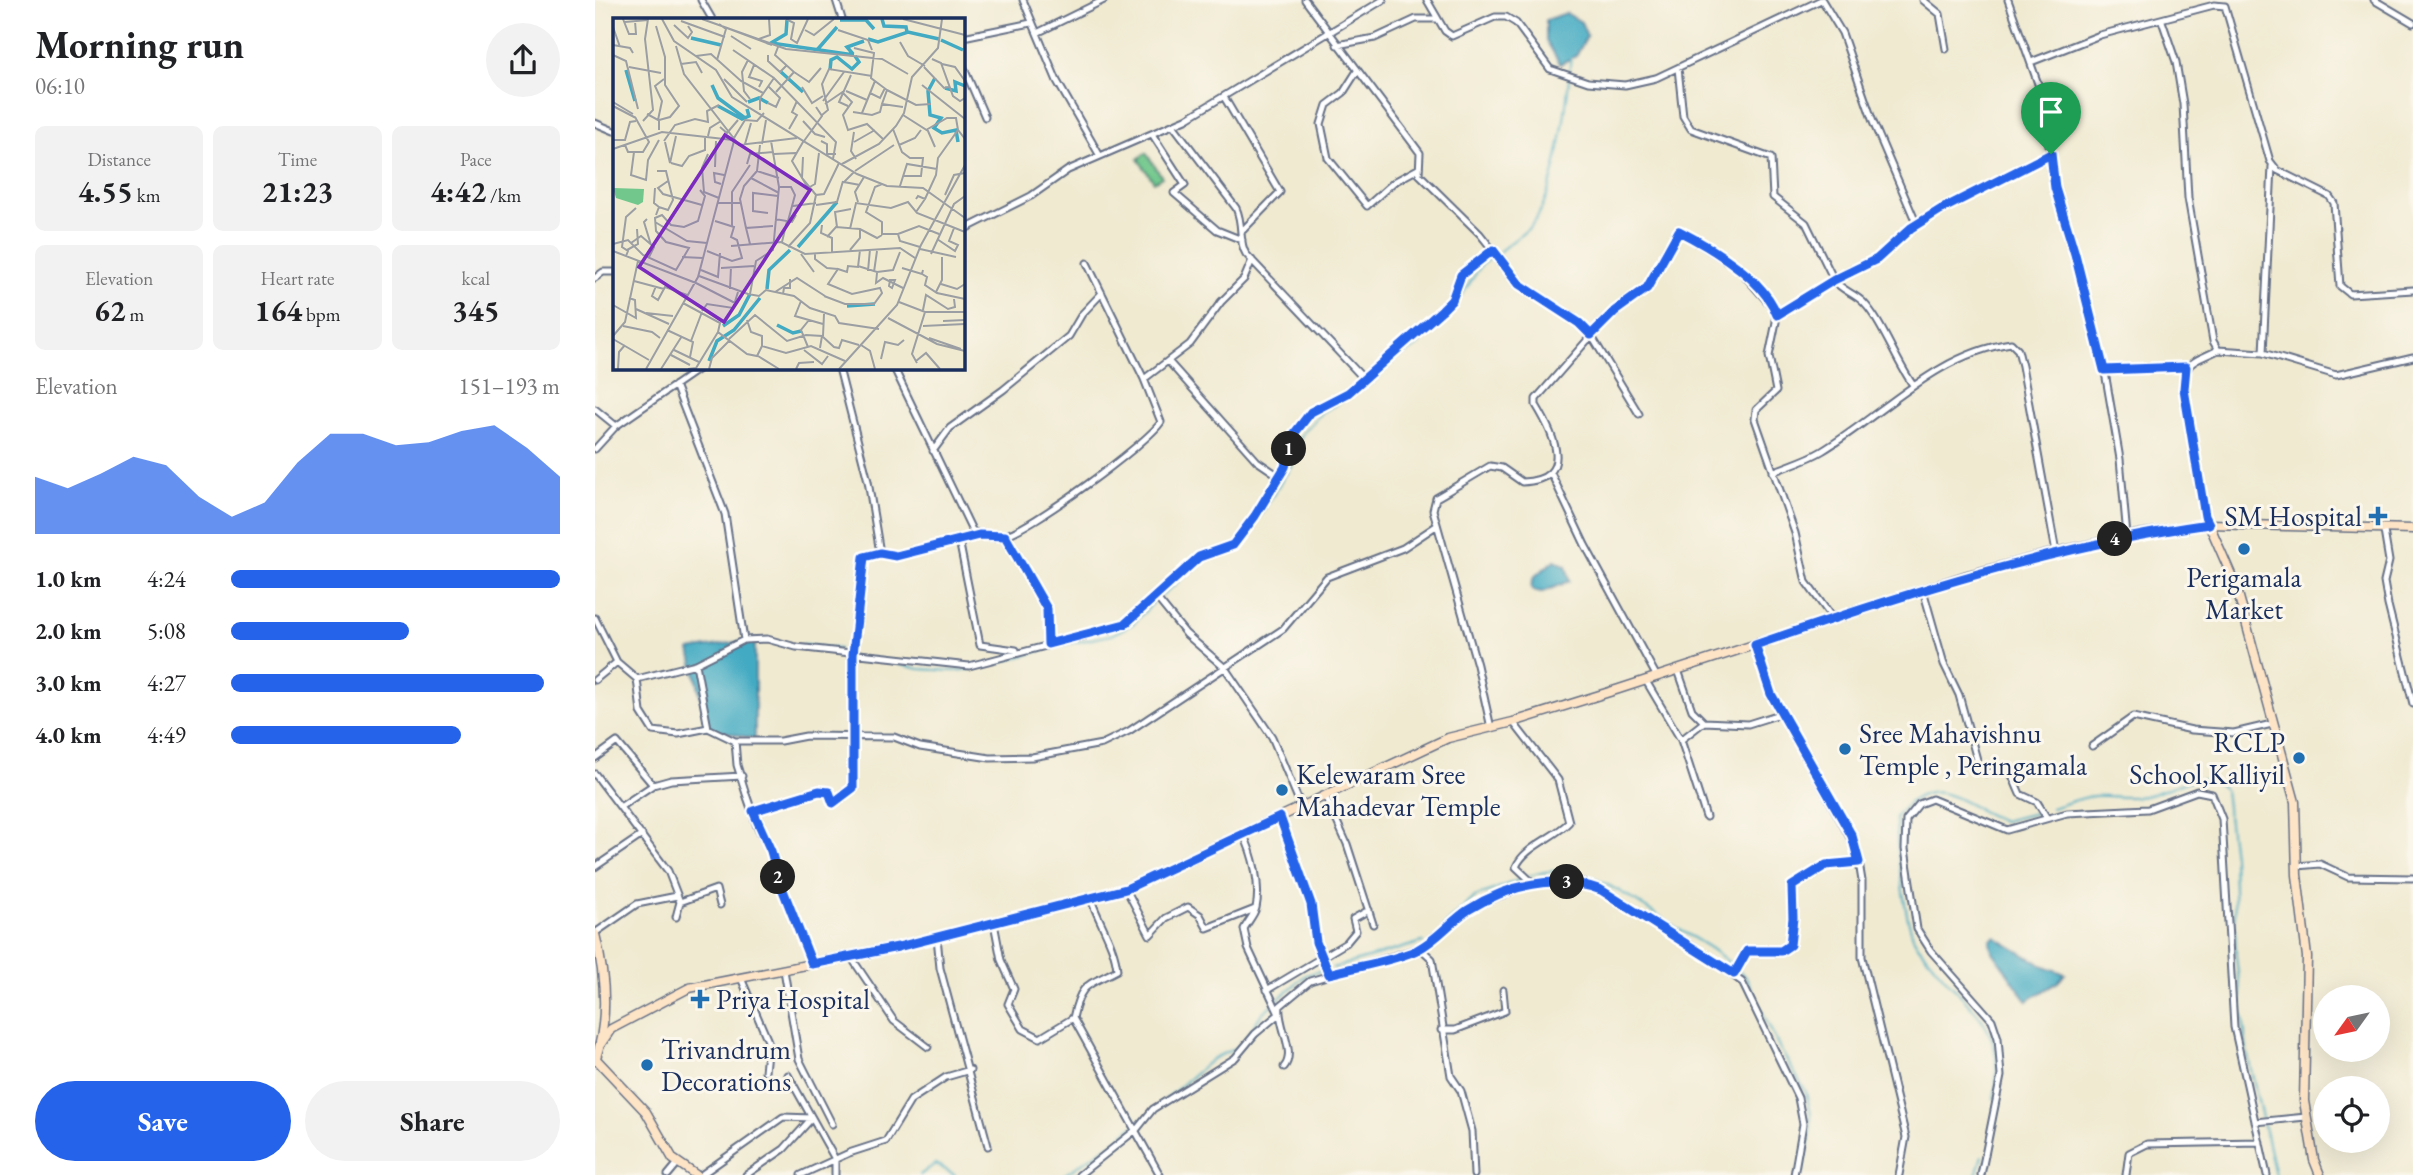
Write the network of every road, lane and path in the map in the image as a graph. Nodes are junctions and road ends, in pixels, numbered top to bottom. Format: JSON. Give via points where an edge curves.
{"nodes":[{"id":1,"x":701,"y":0,"type":"edge"},
{"id":2,"x":836,"y":0,"type":"edge"},
{"id":3,"x":1023,"y":0,"type":"edge"},
{"id":4,"x":1104,"y":0,"type":"edge"},
{"id":5,"x":1305,"y":0,"type":"edge"},
{"id":6,"x":1383,"y":0,"type":"edge"},
{"id":7,"x":1427,"y":0,"type":"edge"},
{"id":8,"x":1821,"y":0,"type":"edge"},
{"id":9,"x":1923,"y":0,"type":"edge"},
{"id":10,"x":2008,"y":0,"type":"edge"},
{"id":11,"x":2374,"y":0,"type":"edge"},
{"id":12,"x":711,"y":18,"type":"edge"},
{"id":13,"x":842,"y":18,"type":"edge"},
{"id":14,"x":1435,"y":19,"type":"junction"},
{"id":15,"x":2162,"y":21,"type":"junction"},
{"id":16,"x":1031,"y":23,"type":"junction"},
{"id":17,"x":2413,"y":23,"type":"edge"},
{"id":18,"x":1327,"y":32,"type":"junction"},
{"id":19,"x":1037,"y":33,"type":"junction"},
{"id":20,"x":964,"y":37,"type":"edge"},
{"id":21,"x":1337,"y":45,"type":"junction"},
{"id":22,"x":1946,"y":49,"type":"dead end"},
{"id":23,"x":2031,"y":62,"type":"junction"},
{"id":24,"x":964,"y":68,"type":"edge"},
{"id":25,"x":1678,"y":68,"type":"junction"},
{"id":26,"x":1357,"y":71,"type":"junction"},
{"id":27,"x":1224,"y":97,"type":"junction"},
{"id":28,"x":985,"y":117,"type":"dead end"},
{"id":29,"x":595,"y":123,"type":"edge"},
{"id":30,"x":1173,"y":125,"type":"junction"},
{"id":31,"x":613,"y":131,"type":"edge"},
{"id":32,"x":1152,"y":134,"type":"junction"},
{"id":33,"x":2051,"y":154,"type":"junction"},
{"id":34,"x":1100,"y":156,"type":"junction"},
{"id":35,"x":2272,"y":166,"type":"junction"},
{"id":36,"x":1418,"y":169,"type":"junction"},
{"id":37,"x":1917,"y":225,"type":"junction"},
{"id":38,"x":964,"y":230,"type":"edge"},
{"id":39,"x":1243,"y":230,"type":"junction"},
{"id":40,"x":1241,"y":240,"type":"junction"},
{"id":41,"x":1493,"y":250,"type":"junction"},
{"id":42,"x":1252,"y":260,"type":"junction"},
{"id":43,"x":1087,"y":263,"type":"dead end"},
{"id":44,"x":613,"y":272,"type":"edge"},
{"id":45,"x":595,"y":278,"type":"edge"},
{"id":46,"x":1834,"y":280,"type":"junction"},
{"id":47,"x":2413,"y":290,"type":"edge"},
{"id":48,"x":1102,"y":293,"type":"junction"},
{"id":49,"x":1777,"y":315,"type":"junction"},
{"id":50,"x":1591,"y":335,"type":"junction"},
{"id":51,"x":2218,"y":350,"type":"junction"},
{"id":52,"x":2263,"y":353,"type":"junction"},
{"id":53,"x":2413,"y":357,"type":"edge"},
{"id":54,"x":1168,"y":361,"type":"junction"},
{"id":55,"x":2186,"y":367,"type":"junction"},
{"id":56,"x":699,"y":369,"type":"edge"},
{"id":57,"x":839,"y":369,"type":"edge"},
{"id":58,"x":894,"y":369,"type":"edge"},
{"id":59,"x":2104,"y":370,"type":"junction"},
{"id":60,"x":1144,"y":379,"type":"junction"},
{"id":61,"x":1364,"y":379,"type":"junction"},
{"id":62,"x":675,"y":385,"type":"junction"},
{"id":63,"x":1913,"y":385,"type":"junction"},
{"id":64,"x":595,"y":409,"type":"edge"},
{"id":65,"x":1639,"y":414,"type":"dead end"},
{"id":66,"x":616,"y":426,"type":"junction"},
{"id":67,"x":595,"y":449,"type":"edge"},
{"id":68,"x":933,"y":451,"type":"junction"},
{"id":69,"x":1773,"y":472,"type":"junction"},
{"id":70,"x":1551,"y":473,"type":"junction"},
{"id":71,"x":1279,"y":476,"type":"junction"},
{"id":72,"x":2209,"y":524,"type":"junction"},
{"id":73,"x":1436,"y":526,"type":"junction"},
{"id":74,"x":2413,"y":529,"type":"edge"},
{"id":75,"x":2384,"y":531,"type":"junction"},
{"id":76,"x":979,"y":535,"type":"junction"},
{"id":77,"x":1005,"y":536,"type":"junction"},
{"id":78,"x":2127,"y":536,"type":"junction"},
{"id":79,"x":959,"y":540,"type":"junction"},
{"id":80,"x":2056,"y":552,"type":"junction"},
{"id":81,"x":880,"y":553,"type":"junction"},
{"id":82,"x":1923,"y":590,"type":"junction"},
{"id":83,"x":1155,"y":596,"type":"junction"},
{"id":84,"x":595,"y":618,"type":"edge"},
{"id":85,"x":1833,"y":620,"type":"junction"},
{"id":86,"x":744,"y":640,"type":"junction"},
{"id":87,"x":1048,"y":644,"type":"junction"},
{"id":88,"x":1755,"y":645,"type":"junction"},
{"id":89,"x":1019,"y":651,"type":"junction"},
{"id":90,"x":853,"y":654,"type":"junction"},
{"id":91,"x":617,"y":662,"type":"junction"},
{"id":92,"x":696,"y":664,"type":"junction"},
{"id":93,"x":1224,"y":668,"type":"junction"},
{"id":94,"x":1678,"y":670,"type":"junction"},
{"id":95,"x":1657,"y":677,"type":"junction"},
{"id":96,"x":637,"y":679,"type":"junction"},
{"id":97,"x":595,"y":680,"type":"edge"},
{"id":98,"x":1646,"y":681,"type":"junction"},
{"id":99,"x":2413,"y":704,"type":"edge"},
{"id":100,"x":1783,"y":713,"type":"junction"},
{"id":101,"x":1513,"y":722,"type":"junction"},
{"id":102,"x":1704,"y":722,"type":"junction"},
{"id":103,"x":2272,"y":724,"type":"junction"},
{"id":104,"x":708,"y":728,"type":"junction"},
{"id":105,"x":1491,"y":728,"type":"junction"},
{"id":106,"x":855,"y":736,"type":"junction"},
{"id":107,"x":735,"y":740,"type":"junction"},
{"id":108,"x":1681,"y":740,"type":"junction"},
{"id":109,"x":2092,"y":746,"type":"dead end"},
{"id":110,"x":595,"y":758,"type":"edge"},
{"id":111,"x":595,"y":774,"type":"edge"},
{"id":112,"x":742,"y":776,"type":"junction"},
{"id":113,"x":653,"y":785,"type":"junction"},
{"id":114,"x":1325,"y":795,"type":"junction"},
{"id":115,"x":1301,"y":806,"type":"junction"},
{"id":116,"x":620,"y":807,"type":"junction"},
{"id":117,"x":753,"y":811,"type":"junction"},
{"id":118,"x":1280,"y":817,"type":"junction"},
{"id":119,"x":1706,"y":817,"type":"dead end"},
{"id":120,"x":2047,"y":818,"type":"junction"},
{"id":121,"x":642,"y":835,"type":"junction"},
{"id":122,"x":1243,"y":835,"type":"junction"},
{"id":123,"x":1859,"y":862,"type":"junction"},
{"id":124,"x":2297,"y":866,"type":"junction"},
{"id":125,"x":595,"y":867,"type":"edge"},
{"id":126,"x":2413,"y":878,"type":"edge"},
{"id":127,"x":1532,"y":882,"type":"junction"},
{"id":128,"x":1126,"y":889,"type":"junction"},
{"id":129,"x":678,"y":899,"type":"junction"},
{"id":130,"x":1091,"y":899,"type":"junction"},
{"id":131,"x":720,"y":905,"type":"dead end"},
{"id":132,"x":1256,"y":908,"type":"junction"},
{"id":133,"x":1369,"y":910,"type":"junction"},
{"id":134,"x":676,"y":917,"type":"dead end"},
{"id":135,"x":994,"y":923,"type":"junction"},
{"id":136,"x":1373,"y":924,"type":"dead end"},
{"id":137,"x":595,"y":934,"type":"edge"},
{"id":138,"x":937,"y":937,"type":"junction"},
{"id":139,"x":1420,"y":948,"type":"junction"},
{"id":140,"x":851,"y":957,"type":"junction"},
{"id":141,"x":1323,"y":957,"type":"junction"},
{"id":142,"x":812,"y":964,"type":"junction"},
{"id":143,"x":784,"y":970,"type":"junction"},
{"id":144,"x":1734,"y":973,"type":"junction"},
{"id":145,"x":1329,"y":974,"type":"junction"},
{"id":146,"x":741,"y":978,"type":"junction"},
{"id":147,"x":1267,"y":990,"type":"junction"},
{"id":148,"x":1503,"y":990,"type":"dead end"},
{"id":149,"x":1279,"y":1014,"type":"junction"},
{"id":150,"x":1073,"y":1018,"type":"junction"},
{"id":151,"x":1441,"y":1030,"type":"junction"},
{"id":152,"x":600,"y":1045,"type":"junction"},
{"id":153,"x":928,"y":1047,"type":"dead end"},
{"id":154,"x":595,"y":1060,"type":"edge"},
{"id":155,"x":1285,"y":1067,"type":"dead end"},
{"id":156,"x":969,"y":1070,"type":"junction"},
{"id":157,"x":765,"y":1072,"type":"dead end"},
{"id":158,"x":787,"y":1075,"type":"dead end"},
{"id":159,"x":2306,"y":1117,"type":"junction"},
{"id":160,"x":812,"y":1118,"type":"junction"},
{"id":161,"x":2256,"y":1122,"type":"junction"},
{"id":162,"x":832,"y":1124,"type":"dead end"},
{"id":163,"x":1137,"y":1129,"type":"junction"},
{"id":164,"x":2260,"y":1142,"type":"junction"},
{"id":165,"x":988,"y":1146,"type":"dead end"},
{"id":166,"x":835,"y":1159,"type":"junction"},
{"id":167,"x":678,"y":1163,"type":"junction"},
{"id":168,"x":668,"y":1175,"type":"edge"},
{"id":169,"x":698,"y":1175,"type":"edge"},
{"id":170,"x":746,"y":1175,"type":"edge"},
{"id":171,"x":801,"y":1175,"type":"edge"},
{"id":172,"x":835,"y":1175,"type":"edge"},
{"id":173,"x":1079,"y":1175,"type":"edge"},
{"id":174,"x":1160,"y":1175,"type":"edge"},
{"id":175,"x":1473,"y":1175,"type":"edge"},
{"id":176,"x":1794,"y":1175,"type":"edge"},
{"id":177,"x":1899,"y":1175,"type":"edge"},
{"id":178,"x":1981,"y":1175,"type":"edge"},
{"id":179,"x":2126,"y":1175,"type":"edge"},
{"id":180,"x":2267,"y":1175,"type":"edge"},
{"id":181,"x":2320,"y":1175,"type":"edge"}],
"edges":[{"from":1,"to":12,"type":"street"},
{"from":2,"to":13,"type":"street"},
{"from":3,"to":16,"type":"street"},
{"from":4,"to":19,"type":"street"},
{"from":5,"to":18,"type":"street"},
{"from":6,"to":18,"type":"street"},
{"from":7,"to":14,"type":"street"},
{"from":8,"to":25,"type":"street"},
{"from":8,"to":37,"type":"street","via":[[1842,33],[1873,122]]},
{"from":9,"to":22,"type":"street","via":[[1940,14]]},
{"from":10,"to":23,"type":"street"},
{"from":11,"to":17,"type":"street"},
{"from":14,"to":21,"type":"street","via":[[1416,19],[1375,38]]},
{"from":14,"to":25,"type":"street","via":[[1455,37],[1495,17],[1511,18],[1550,69],[1588,82],[1625,85]]},
{"from":15,"to":23,"type":"street","via":[[2100,35]]},
{"from":15,"to":35,"type":"street","via":[[2214,5],[2225,6]]},
{"from":15,"to":51,"type":"street","via":[[2176,62],[2188,198]]},
{"from":16,"to":19,"type":"street"},
{"from":16,"to":20,"type":"street"},
{"from":18,"to":21,"type":"street"},
{"from":18,"to":27,"type":"street"},
{"from":19,"to":34,"type":"street","via":[[1057,81]]},
{"from":21,"to":26,"type":"street"},
{"from":23,"to":33,"type":"street","via":[[2044,103]]},
{"from":24,"to":28,"type":"street"},
{"from":25,"to":46,"type":"street","via":[[1683,116],[1691,129],[1770,158],[1771,194],[1806,223]]},
{"from":26,"to":36,"type":"street","via":[[1420,153]]},
{"from":26,"to":36,"type":"street","via":[[1343,93],[1327,104],[1321,124],[1328,158],[1367,206]]},
{"from":27,"to":30,"type":"street"},
{"from":27,"to":39,"type":"street","via":[[1280,192]]},
{"from":29,"to":31,"type":"street"},
{"from":30,"to":32,"type":"street"},
{"from":30,"to":39,"type":"street","via":[[1236,208]]},
{"from":32,"to":34,"type":"street"},
{"from":32,"to":40,"type":"street","via":[[1185,185],[1174,193],[1217,230]]},
{"from":33,"to":37,"type":"street"},
{"from":33,"to":59,"type":"street","via":[[2057,195]]},
{"from":34,"to":38,"type":"street"},
{"from":35,"to":47,"type":"street","via":[[2333,199],[2338,279],[2345,292]]},
{"from":35,"to":52,"type":"street"},
{"from":36,"to":41,"type":"street"},
{"from":37,"to":46,"type":"street","via":[[1877,259]]},
{"from":39,"to":40,"type":"street"},
{"from":40,"to":42,"type":"street"},
{"from":41,"to":50,"type":"street","via":[[1519,284]]},
{"from":41,"to":61,"type":"street","via":[[1461,275],[1447,305]]},
{"from":42,"to":54,"type":"street","via":[[1244,279],[1190,344]]},
{"from":42,"to":61,"type":"street"},
{"from":43,"to":48,"type":"street"},
{"from":44,"to":45,"type":"street"},
{"from":46,"to":49,"type":"street"},
{"from":46,"to":63,"type":"street","via":[[1867,305]]},
{"from":48,"to":60,"type":"street"},
{"from":48,"to":68,"type":"street","via":[[1069,336],[950,428]]},
{"from":49,"to":50,"type":"street","via":[[1738,268],[1679,231],[1647,288]]},
{"from":49,"to":69,"type":"street","via":[[1769,356],[1776,391],[1755,415]]},
{"from":50,"to":65,"type":"street"},
{"from":50,"to":70,"type":"street","via":[[1535,401],[1556,442]]},
{"from":51,"to":52,"type":"street"},
{"from":51,"to":55,"type":"street"},
{"from":52,"to":53,"type":"street","via":[[2336,375]]},
{"from":54,"to":60,"type":"street"},
{"from":54,"to":71,"type":"street","via":[[1257,461]]},
{"from":55,"to":59,"type":"street"},
{"from":55,"to":72,"type":"street","via":[[2184,389]]},
{"from":56,"to":62,"type":"street"},
{"from":57,"to":81,"type":"street","via":[[868,481]]},
{"from":58,"to":68,"type":"street"},
{"from":59,"to":78,"type":"street","via":[[2120,459]]},
{"from":60,"to":77,"type":"street","via":[[1160,417],[1159,426],[1049,513]]},
{"from":61,"to":71,"type":"street","via":[[1307,416],[1294,434]]},
{"from":62,"to":66,"type":"street"},
{"from":62,"to":86,"type":"street","via":[[725,514]]},
{"from":63,"to":69,"type":"street","via":[[1824,450]]},
{"from":63,"to":80,"type":"street","via":[[1972,352],[2008,343],[2016,346]]},
{"from":64,"to":66,"type":"street"},
{"from":66,"to":67,"type":"street"},
{"from":68,"to":76,"type":"street","via":[[968,525]]},
{"from":69,"to":85,"type":"street","via":[[1795,533],[1806,582]]},
{"from":70,"to":73,"type":"street","via":[[1522,482],[1501,468],[1483,469],[1436,498]]},
{"from":70,"to":95,"type":"street"},
{"from":71,"to":83,"type":"street","via":[[1233,545],[1199,557]]},
{"from":72,"to":75,"type":"main road"},
{"from":72,"to":78,"type":"main road"},
{"from":72,"to":103,"type":"main road","via":[[2242,608]]},
{"from":73,"to":93,"type":"street","via":[[1403,548],[1328,578],[1283,629]]},
{"from":73,"to":105,"type":"street"},
{"from":74,"to":75,"type":"main road"},
{"from":75,"to":99,"type":"street","via":[[2389,561],[2386,592]]},
{"from":76,"to":77,"type":"street"},
{"from":76,"to":79,"type":"street"},
{"from":77,"to":87,"type":"street","via":[[1047,609]]},
{"from":78,"to":80,"type":"main road"},
{"from":79,"to":81,"type":"street","via":[[896,556]]},
{"from":79,"to":89,"type":"street","via":[[980,645]]},
{"from":80,"to":82,"type":"main road"},
{"from":81,"to":90,"type":"street","via":[[864,557],[862,563]]},
{"from":82,"to":85,"type":"main road"},
{"from":82,"to":120,"type":"street","via":[[1979,767],[1986,773],[2011,773],[2020,794],[2037,802]]},
{"from":83,"to":87,"type":"street","via":[[1122,626]]},
{"from":83,"to":93,"type":"street","via":[[1186,634]]},
{"from":84,"to":91,"type":"street"},
{"from":85,"to":88,"type":"main road"},
{"from":86,"to":90,"type":"street","via":[[767,639]]},
{"from":86,"to":92,"type":"street"},
{"from":87,"to":89,"type":"street"},
{"from":88,"to":94,"type":"main road"},
{"from":88,"to":100,"type":"street","via":[[1771,694]]},
{"from":89,"to":90,"type":"street","via":[[969,666]]},
{"from":90,"to":106,"type":"street"},
{"from":91,"to":96,"type":"street"},
{"from":91,"to":97,"type":"street"},
{"from":92,"to":96,"type":"street"},
{"from":92,"to":104,"type":"street"},
{"from":93,"to":106,"type":"street","via":[[1129,731],[1092,747],[1032,757],[990,758],[920,747],[894,737]]},
{"from":93,"to":115,"type":"street","via":[[1272,737]]},
{"from":94,"to":95,"type":"main road"},
{"from":94,"to":102,"type":"street","via":[[1692,710]]},
{"from":95,"to":98,"type":"main road"},
{"from":96,"to":104,"type":"street","via":[[641,712],[653,731],[678,734]]},
{"from":98,"to":101,"type":"main road"},
{"from":98,"to":108,"type":"street"},
{"from":100,"to":102,"type":"street","via":[[1748,724]]},
{"from":100,"to":123,"type":"street","via":[[1852,836]]},
{"from":101,"to":105,"type":"main road"},
{"from":101,"to":127,"type":"street","via":[[1558,780],[1569,822],[1520,857],[1516,867]]},
{"from":102,"to":108,"type":"street"},
{"from":103,"to":109,"type":"street","via":[[2234,733],[2192,730],[2133,717]]},
{"from":103,"to":124,"type":"main road","via":[[2295,802]]},
{"from":104,"to":107,"type":"street"},
{"from":105,"to":114,"type":"main road","via":[[1448,738]]},
{"from":106,"to":107,"type":"street"},
{"from":106,"to":117,"type":"street","via":[[853,788],[833,803],[829,792],[819,791]]},
{"from":107,"to":112,"type":"street"},
{"from":108,"to":119,"type":"street"},
{"from":110,"to":113,"type":"street","via":[[617,742]]},
{"from":111,"to":116,"type":"street"},
{"from":112,"to":113,"type":"street"},
{"from":112,"to":117,"type":"street"},
{"from":113,"to":116,"type":"street"},
{"from":114,"to":115,"type":"main road"},
{"from":114,"to":133,"type":"street"},
{"from":115,"to":118,"type":"main road"},
{"from":116,"to":121,"type":"street"},
{"from":117,"to":142,"type":"street"},
{"from":118,"to":122,"type":"main road"},
{"from":118,"to":141,"type":"street","via":[[1311,904],[1316,942]]},
{"from":120,"to":161,"type":"street","via":[[2148,809],[2197,791],[2216,799],[2222,819],[2234,1027]]},
{"from":120,"to":178,"type":"street","via":[[2007,830],[1932,799],[1919,804],[1906,820],[1905,849],[1917,929],[1992,1020],[1998,1038],[2001,1076]]},
{"from":121,"to":125,"type":"street"},
{"from":121,"to":129,"type":"street","via":[[668,871]]},
{"from":122,"to":128,"type":"main road"},
{"from":122,"to":132,"type":"street","via":[[1255,876]]},
{"from":123,"to":144,"type":"street","via":[[1826,865],[1792,886],[1790,945],[1781,951],[1747,951]]},
{"from":123,"to":177,"type":"street","via":[[1862,957],[1906,1137]]},
{"from":124,"to":126,"type":"street","via":[[2320,864],[2349,877]]},
{"from":124,"to":159,"type":"main road","via":[[2307,957]]},
{"from":127,"to":139,"type":"street","via":[[1469,910]]},
{"from":127,"to":144,"type":"street","via":[[1583,883],[1601,890]]},
{"from":128,"to":130,"type":"main road"},
{"from":128,"to":132,"type":"street","via":[[1150,935],[1166,918],[1188,907],[1200,915],[1207,928]]},
{"from":129,"to":131,"type":"street","via":[[716,889]]},
{"from":129,"to":134,"type":"street"},
{"from":129,"to":137,"type":"street","via":[[637,904]]},
{"from":130,"to":135,"type":"main road"},
{"from":130,"to":150,"type":"street","via":[[1115,954],[1117,970],[1088,982],[1079,994]]},
{"from":132,"to":147,"type":"street","via":[[1244,929]]},
{"from":133,"to":136,"type":"street"},
{"from":133,"to":141,"type":"street","via":[[1353,919],[1356,931],[1346,943]]},
{"from":135,"to":138,"type":"main road"},
{"from":135,"to":150,"type":"street","via":[[1001,960],[1014,989],[1008,1004],[1023,1029],[1040,1038]]},
{"from":137,"to":152,"type":"main road","via":[[605,975]]},
{"from":138,"to":140,"type":"main road"},
{"from":138,"to":156,"type":"street","via":[[940,968]]},
{"from":139,"to":145,"type":"street"},
{"from":139,"to":151,"type":"street","via":[[1431,959]]},
{"from":140,"to":142,"type":"main road"},
{"from":140,"to":153,"type":"street","via":[[894,1021]]},
{"from":141,"to":145,"type":"street"},
{"from":141,"to":147,"type":"street"},
{"from":142,"to":143,"type":"main road"},
{"from":143,"to":146,"type":"main road"},
{"from":143,"to":162,"type":"street","via":[[799,1059]]},
{"from":144,"to":176,"type":"street","via":[[1746,988],[1798,1098],[1804,1124]]},
{"from":145,"to":149,"type":"street","via":[[1292,994],[1280,1006]]},
{"from":146,"to":152,"type":"main road","via":[[689,988],[611,1029]]},
{"from":146,"to":157,"type":"street","via":[[768,1041]]},
{"from":147,"to":149,"type":"street"},
{"from":148,"to":151,"type":"street","via":[[1505,1011],[1464,1027]]},
{"from":149,"to":155,"type":"street","via":[[1289,1053]]},
{"from":149,"to":163,"type":"street","via":[[1235,1058],[1153,1109]]},
{"from":150,"to":163,"type":"street"},
{"from":151,"to":175,"type":"street","via":[[1451,1076],[1467,1109]]},
{"from":152,"to":154,"type":"main road"},
{"from":154,"to":167,"type":"main road","via":[[646,1112]]},
{"from":156,"to":165,"type":"street"},
{"from":156,"to":166,"type":"street","via":[[946,1077],[911,1100],[886,1141]]},
{"from":158,"to":160,"type":"street"},
{"from":159,"to":161,"type":"street"},
{"from":159,"to":181,"type":"main road"},
{"from":160,"to":166,"type":"street"},
{"from":160,"to":169,"type":"street","via":[[783,1117]]},
{"from":160,"to":170,"type":"street","via":[[783,1149]]},
{"from":161,"to":164,"type":"street"},
{"from":163,"to":173,"type":"street"},
{"from":163,"to":174,"type":"street"},
{"from":164,"to":179,"type":"street","via":[[2147,1143],[2129,1153]]},
{"from":164,"to":180,"type":"street"},
{"from":166,"to":171,"type":"street"},
{"from":166,"to":172,"type":"street"},
{"from":167,"to":168,"type":"street"},
{"from":167,"to":169,"type":"main road"}]}
